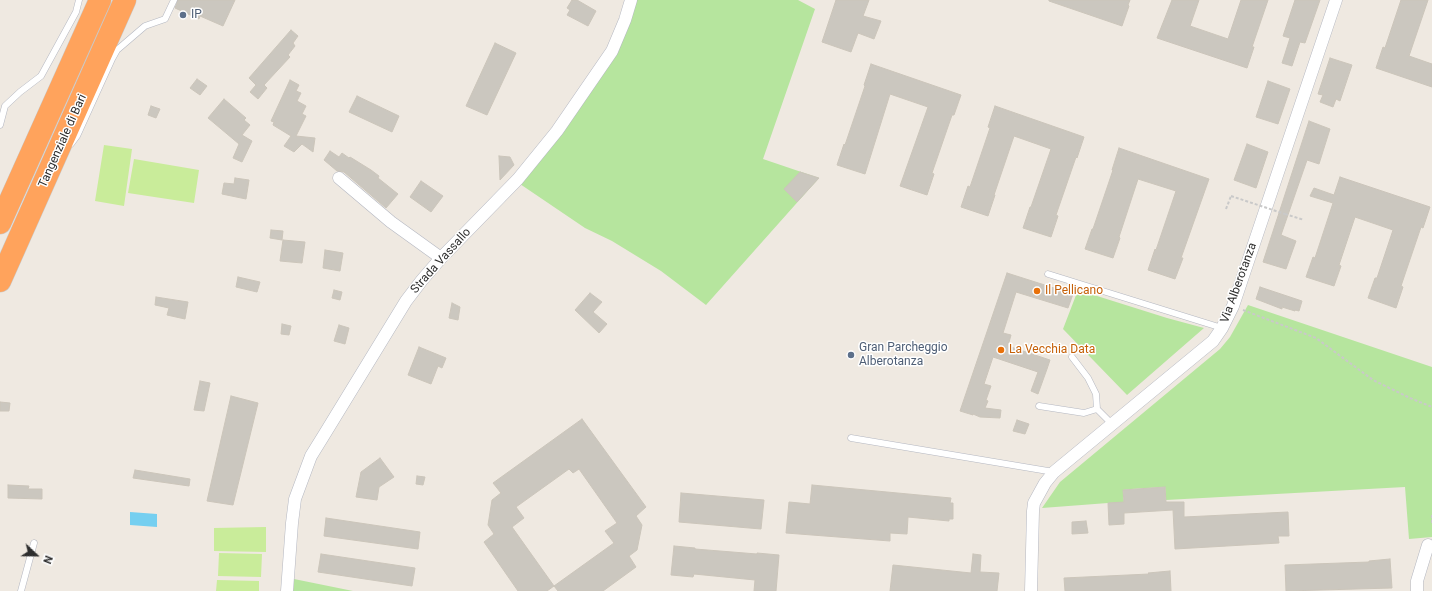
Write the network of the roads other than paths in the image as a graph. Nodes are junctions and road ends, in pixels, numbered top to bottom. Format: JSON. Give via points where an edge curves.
{"nodes":[{"id":1,"x":79,"y":0,"type":"edge"},
{"id":2,"x":100,"y":0,"type":"edge"},
{"id":3,"x":125,"y":0,"type":"edge"},
{"id":4,"x":174,"y":0,"type":"edge"},
{"id":5,"x":631,"y":0,"type":"edge"},
{"id":6,"x":1336,"y":0,"type":"edge"},
{"id":7,"x":0,"y":125,"type":"edge"},
{"id":8,"x":68,"y":149,"type":"dead end"},
{"id":9,"x":64,"y":155,"type":"dead end"},
{"id":10,"x":339,"y":178,"type":"dead end"},
{"id":11,"x":45,"y":179,"type":"junction"},
{"id":12,"x":0,"y":223,"type":"edge"},
{"id":13,"x":441,"y":258,"type":"junction"},
{"id":14,"x":1048,"y":274,"type":"dead end"},
{"id":15,"x":0,"y":282,"type":"edge"},
{"id":16,"x":1222,"y":328,"type":"junction"},
{"id":17,"x":1072,"y":357,"type":"dead end"},
{"id":18,"x":1039,"y":406,"type":"dead end"},
{"id":19,"x":1097,"y":409,"type":"junction"},
{"id":20,"x":1112,"y":424,"type":"junction"},
{"id":21,"x":851,"y":438,"type":"dead end"},
{"id":22,"x":1054,"y":472,"type":"junction"},
{"id":23,"x":34,"y":543,"type":"dead end"},
{"id":24,"x":1428,"y":545,"type":"dead end"},
{"id":25,"x":21,"y":591,"type":"edge"},
{"id":26,"x":287,"y":591,"type":"edge"},
{"id":27,"x":1032,"y":591,"type":"edge"},
{"id":28,"x":1417,"y":591,"type":"edge"}],
"edges":[{"from":1,"to":7,"type":"lane","via":[[76,12],[41,76],[5,106]]},
{"from":2,"to":12,"type":"highway","name":"Tangenziale di Bari"},
{"from":3,"to":11,"type":"highway","name":"Tangenziale di Bari"},
{"from":4,"to":8,"type":"lane","via":[[165,19],[145,26],[117,50],[77,136]]},
{"from":5,"to":13,"type":"street","name":"Strada Vassallo","via":[[612,51],[557,131],[518,179]]},
{"from":6,"to":16,"type":"street","name":"Via Alberotanza","via":[[1233,306]]},
{"from":9,"to":11,"type":"lane"},
{"from":10,"to":13,"type":"street","via":[[391,222]]},
{"from":11,"to":15,"type":"highway","name":"Tangenziale di Bari"},
{"from":13,"to":26,"type":"street","name":"Strada Vassallo","via":[[406,301],[311,456],[295,499]]},
{"from":14,"to":16,"type":"lane"},
{"from":16,"to":20,"type":"street","name":"Via Alberotanza","via":[[1213,341]]},
{"from":17,"to":19,"type":"lane","via":[[1096,394]]},
{"from":18,"to":19,"type":"lane","via":[[1084,413]]},
{"from":19,"to":20,"type":"lane"},
{"from":20,"to":22,"type":"street","name":"Via Alberotanza"},
{"from":21,"to":22,"type":"lane"},
{"from":22,"to":27,"type":"street","name":"Via Alberotanza","via":[[1034,503]]},
{"from":23,"to":25,"type":"lane"},
{"from":24,"to":28,"type":"street","via":[[1417,581]]}]}
